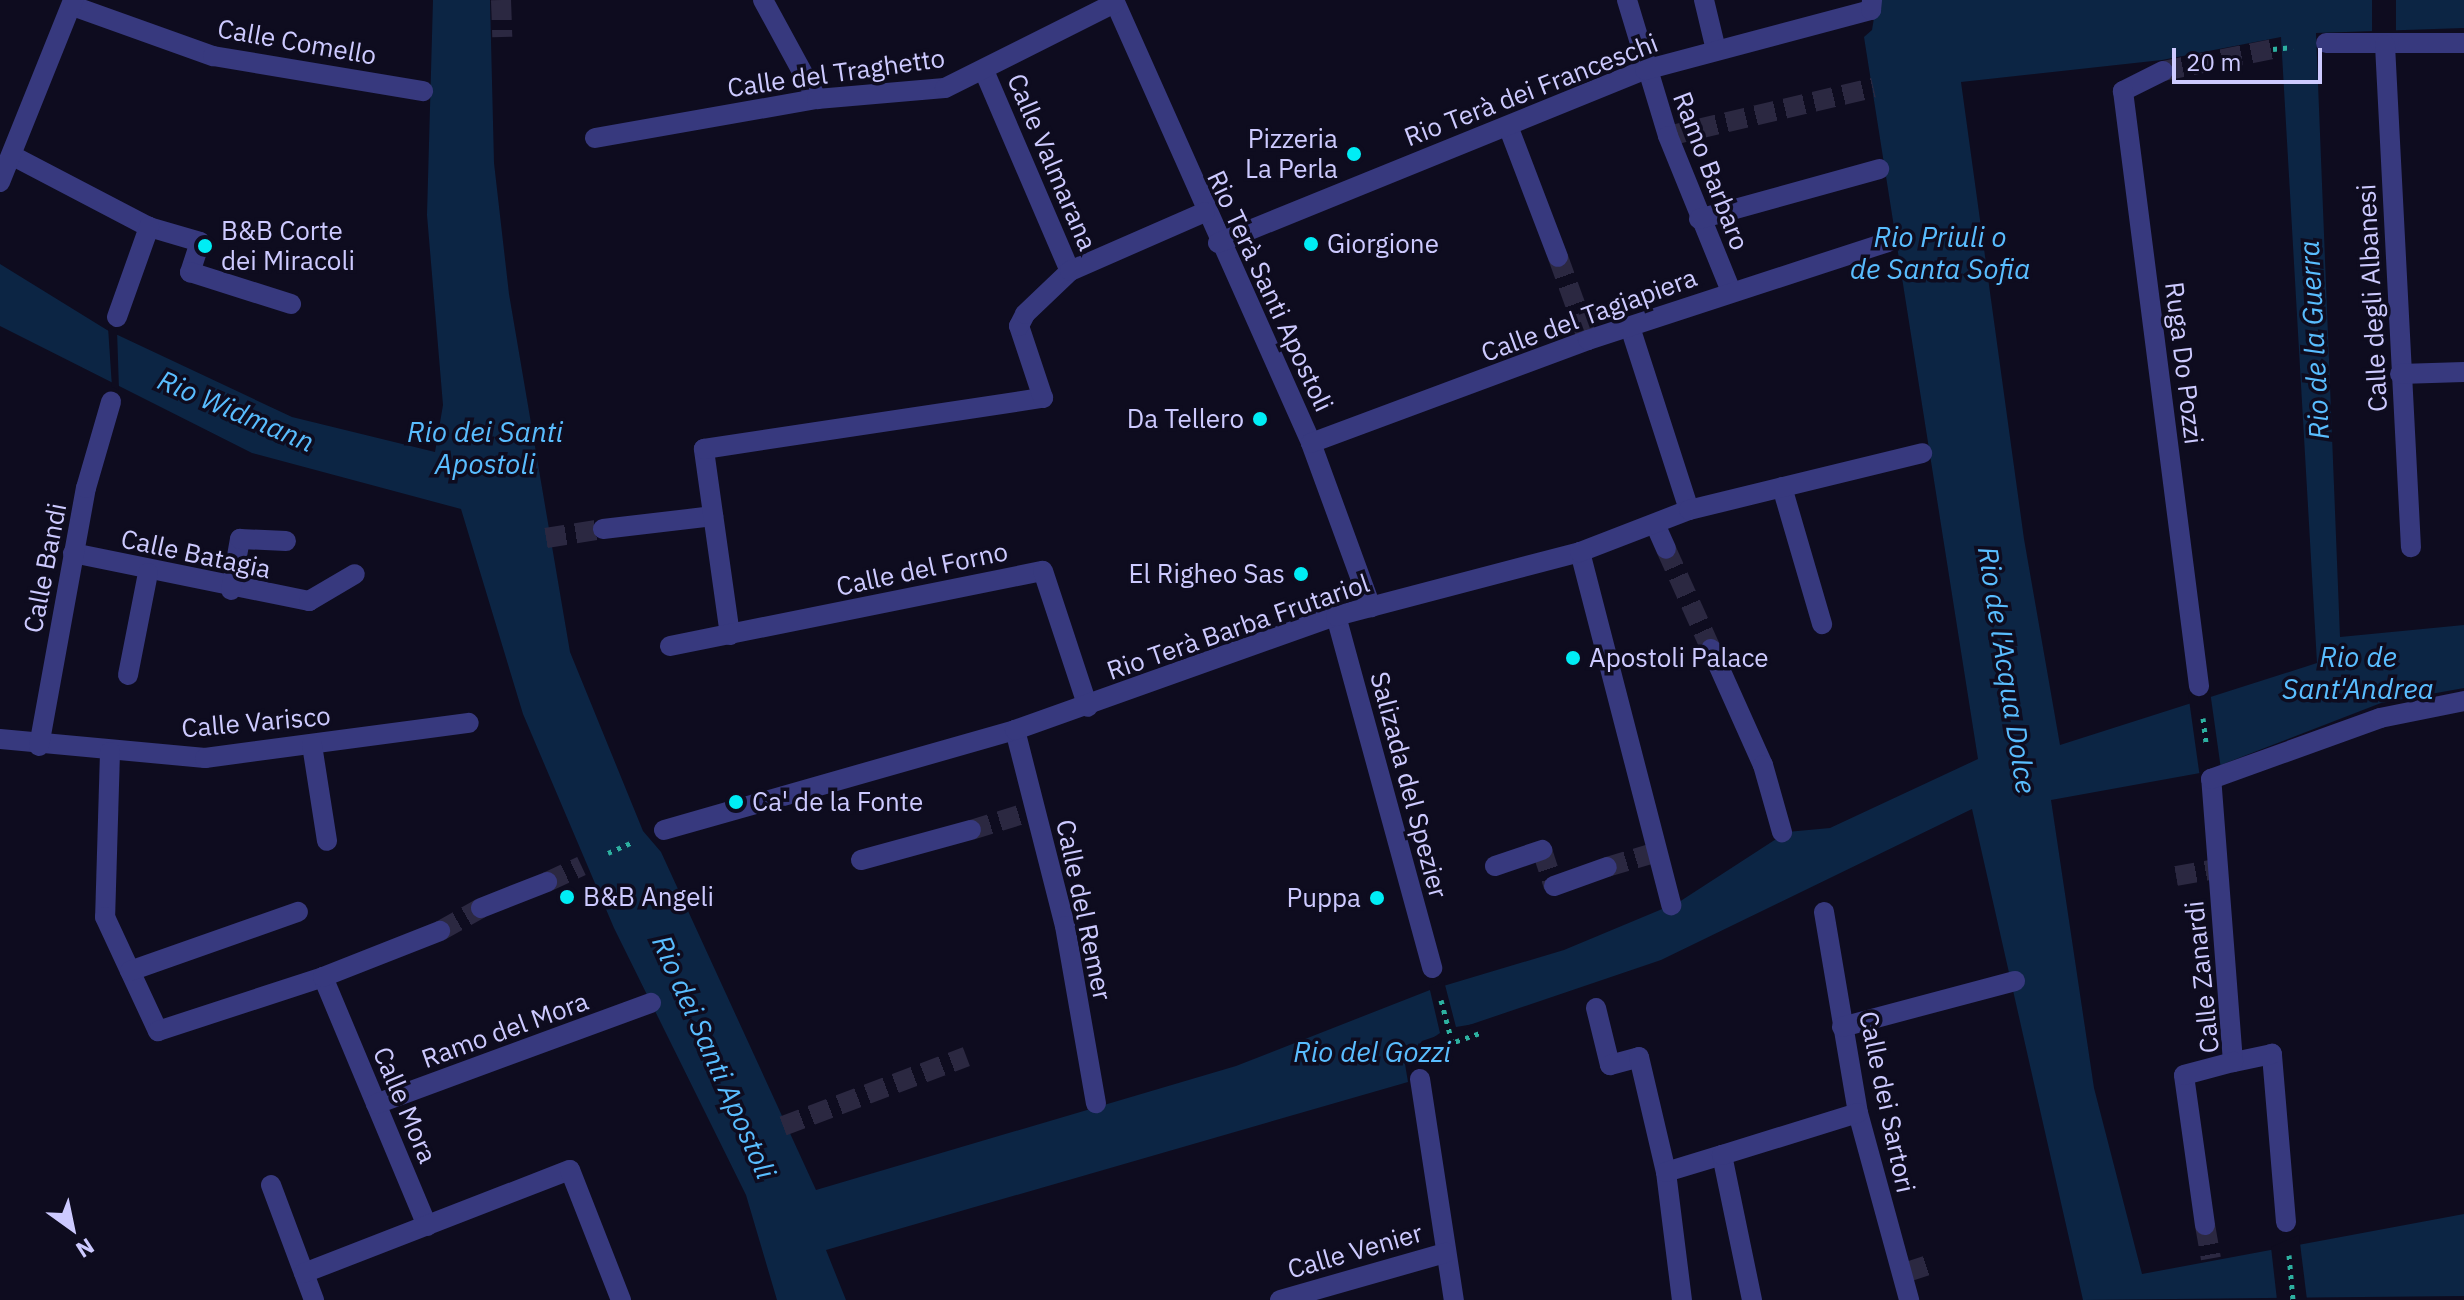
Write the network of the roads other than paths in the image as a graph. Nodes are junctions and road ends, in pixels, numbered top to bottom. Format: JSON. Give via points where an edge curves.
{"nodes":[{"id":1,"x":763,"y":0,"type":"edge"},
{"id":2,"x":1627,"y":0,"type":"edge"},
{"id":3,"x":1704,"y":0,"type":"edge"},
{"id":4,"x":1114,"y":1,"type":"edge"},
{"id":5,"x":73,"y":3,"type":"edge"},
{"id":6,"x":1871,"y":5,"type":"edge"},
{"id":7,"x":2326,"y":43,"type":"dead end"},
{"id":8,"x":2464,"y":43,"type":"edge"},
{"id":9,"x":2385,"y":45,"type":"junction"},
{"id":10,"x":1716,"y":50,"type":"junction"},
{"id":11,"x":1645,"y":70,"type":"junction"},
{"id":12,"x":2163,"y":71,"type":"tunnel mouth"},
{"id":13,"x":985,"y":73,"type":"junction"},
{"id":14,"x":423,"y":91,"type":"dead end"},
{"id":15,"x":817,"y":99,"type":"junction"},
{"id":16,"x":1508,"y":126,"type":"junction"},
{"id":17,"x":595,"y":138,"type":"dead end"},
{"id":18,"x":13,"y":156,"type":"junction"},
{"id":19,"x":1879,"y":169,"type":"dead end"},
{"id":20,"x":0,"y":182,"type":"edge"},
{"id":21,"x":1205,"y":212,"type":"junction"},
{"id":22,"x":1699,"y":219,"type":"junction"},
{"id":23,"x":149,"y":227,"type":"junction"},
{"id":24,"x":1887,"y":242,"type":"dead end"},
{"id":25,"x":1218,"y":243,"type":"junction"},
{"id":26,"x":1558,"y":257,"type":"tunnel mouth"},
{"id":27,"x":1070,"y":271,"type":"junction"},
{"id":28,"x":1731,"y":291,"type":"junction"},
{"id":29,"x":291,"y":304,"type":"dead end"},
{"id":30,"x":117,"y":317,"type":"dead end"},
{"id":31,"x":1630,"y":327,"type":"junction"},
{"id":32,"x":2464,"y":372,"type":"edge"},
{"id":33,"x":2400,"y":374,"type":"junction"},
{"id":34,"x":111,"y":402,"type":"dead end"},
{"id":35,"x":1311,"y":443,"type":"junction"},
{"id":36,"x":1922,"y":453,"type":"dead end"},
{"id":37,"x":1782,"y":487,"type":"junction"},
{"id":38,"x":1689,"y":510,"type":"junction"},
{"id":39,"x":713,"y":516,"type":"junction"},
{"id":40,"x":1655,"y":524,"type":"junction"},
{"id":41,"x":603,"y":529,"type":"tunnel mouth"},
{"id":42,"x":286,"y":541,"type":"dead end"},
{"id":43,"x":2411,"y":547,"type":"dead end"},
{"id":44,"x":1666,"y":549,"type":"tunnel mouth"},
{"id":45,"x":1580,"y":552,"type":"junction"},
{"id":46,"x":73,"y":553,"type":"junction"},
{"id":47,"x":148,"y":573,"type":"junction"},
{"id":48,"x":355,"y":574,"type":"dead end"},
{"id":49,"x":231,"y":590,"type":"junction"},
{"id":50,"x":1371,"y":607,"type":"junction"},
{"id":51,"x":1336,"y":616,"type":"junction"},
{"id":52,"x":1822,"y":624,"type":"dead end"},
{"id":53,"x":730,"y":635,"type":"junction"},
{"id":54,"x":670,"y":646,"type":"dead end"},
{"id":55,"x":1711,"y":649,"type":"tunnel mouth"},
{"id":56,"x":128,"y":675,"type":"dead end"},
{"id":57,"x":2199,"y":686,"type":"dead end"},
{"id":58,"x":2464,"y":701,"type":"edge"},
{"id":59,"x":1088,"y":707,"type":"junction"},
{"id":60,"x":469,"y":723,"type":"dead end"},
{"id":61,"x":1015,"y":730,"type":"junction"},
{"id":62,"x":0,"y":739,"type":"edge"},
{"id":63,"x":312,"y":745,"type":"junction"},
{"id":64,"x":39,"y":746,"type":"junction"},
{"id":65,"x":110,"y":752,"type":"junction"},
{"id":66,"x":664,"y":830,"type":"dead end"},
{"id":67,"x":971,"y":830,"type":"tunnel mouth"},
{"id":68,"x":1782,"y":832,"type":"dead end"},
{"id":69,"x":327,"y":841,"type":"dead end"},
{"id":70,"x":1542,"y":850,"type":"dead end"},
{"id":71,"x":861,"y":860,"type":"dead end"},
{"id":72,"x":1495,"y":866,"type":"dead end"},
{"id":73,"x":1607,"y":867,"type":"tunnel mouth"},
{"id":74,"x":547,"y":882,"type":"tunnel mouth"},
{"id":75,"x":1554,"y":886,"type":"dead end"},
{"id":76,"x":1671,"y":905,"type":"dead end"},
{"id":77,"x":481,"y":908,"type":"tunnel mouth"},
{"id":78,"x":298,"y":912,"type":"dead end"},
{"id":79,"x":1824,"y":912,"type":"dead end"},
{"id":80,"x":440,"y":931,"type":"tunnel mouth"},
{"id":81,"x":1432,"y":968,"type":"dead end"},
{"id":82,"x":130,"y":971,"type":"junction"},
{"id":83,"x":323,"y":977,"type":"junction"},
{"id":84,"x":2015,"y":981,"type":"dead end"},
{"id":85,"x":651,"y":1003,"type":"dead end"},
{"id":86,"x":1596,"y":1008,"type":"dead end"},
{"id":87,"x":1842,"y":1027,"type":"junction"},
{"id":88,"x":2233,"y":1062,"type":"junction"},
{"id":89,"x":1420,"y":1079,"type":"dead end"},
{"id":90,"x":1096,"y":1103,"type":"dead end"},
{"id":91,"x":376,"y":1104,"type":"junction"},
{"id":92,"x":1858,"y":1113,"type":"junction"},
{"id":93,"x":1722,"y":1155,"type":"junction"},
{"id":94,"x":1665,"y":1169,"type":"junction"},
{"id":95,"x":271,"y":1185,"type":"dead end"},
{"id":96,"x":2286,"y":1222,"type":"dead end"},
{"id":97,"x":2205,"y":1225,"type":"tunnel mouth"},
{"id":98,"x":425,"y":1227,"type":"junction"},
{"id":99,"x":1445,"y":1253,"type":"junction"},
{"id":100,"x":304,"y":1273,"type":"junction"},
{"id":101,"x":314,"y":1300,"type":"edge"},
{"id":102,"x":621,"y":1300,"type":"edge"},
{"id":103,"x":1280,"y":1300,"type":"edge"},
{"id":104,"x":1454,"y":1300,"type":"edge"},
{"id":105,"x":1682,"y":1300,"type":"edge"},
{"id":106,"x":1752,"y":1300,"type":"edge"},
{"id":107,"x":1909,"y":1300,"type":"edge"}],
"edges":[{"from":1,"to":15,"type":"street"},
{"from":2,"to":11,"type":"street","name":"Ramo Barbaro"},
{"from":3,"to":10,"type":"street"},
{"from":4,"to":13,"type":"street","name":"Calle del Traghetto"},
{"from":4,"to":21,"type":"street","name":"Rio Terà Santi Apostoli"},
{"from":5,"to":14,"type":"street","name":"Calle Comello","via":[[213,56]]},
{"from":5,"to":18,"type":"street"},
{"from":6,"to":10,"type":"street","name":"Rio Terà dei Franceschi"},
{"from":7,"to":9,"type":"street"},
{"from":8,"to":9,"type":"street"},
{"from":9,"to":33,"type":"street","name":"Calle degli Albanesi"},
{"from":10,"to":11,"type":"street","name":"Rio Terà dei Franceschi"},
{"from":11,"to":16,"type":"street","name":"Rio Terà dei Franceschi"},
{"from":11,"to":22,"type":"street","name":"Ramo Barbaro"},
{"from":12,"to":57,"type":"street","name":"Ruga Do Pozzi","via":[[2123,91]]},
{"from":13,"to":15,"type":"street","name":"Calle del Traghetto","via":[[945,88]]},
{"from":13,"to":27,"type":"street","name":"Calle Valmarana"},
{"from":15,"to":17,"type":"street","name":"Calle del Traghetto"},
{"from":16,"to":25,"type":"street","name":"Rio Terà dei Franceschi"},
{"from":16,"to":26,"type":"street"},
{"from":18,"to":20,"type":"street"},
{"from":18,"to":23,"type":"street"},
{"from":19,"to":22,"type":"street","name":"Ramo Barbaro"},
{"from":21,"to":25,"type":"street","name":"Rio Terà Santi Apostoli"},
{"from":21,"to":27,"type":"street"},
{"from":22,"to":28,"type":"street","name":"Ramo Barbaro"},
{"from":23,"to":29,"type":"street","via":[[200,242],[190,272]]},
{"from":23,"to":30,"type":"street"},
{"from":24,"to":28,"type":"street","name":"Calle del Tagiapiera"},
{"from":25,"to":35,"type":"street","name":"Rio Terà Santi Apostoli"},
{"from":27,"to":39,"type":"street","via":[[1019,326],[1043,398],[704,449]]},
{"from":28,"to":31,"type":"street","name":"Calle del Tagiapiera"},
{"from":31,"to":35,"type":"street","name":"Calle del Tagiapiera"},
{"from":31,"to":38,"type":"street"},
{"from":32,"to":33,"type":"street"},
{"from":33,"to":43,"type":"street","name":"Calle degli Albanesi"},
{"from":34,"to":46,"type":"street","name":"Calle Bandi"},
{"from":35,"to":50,"type":"street","name":"Rio Terà Santi Apostoli"},
{"from":36,"to":37,"type":"street","name":"Rio Terà Barba Frutariol"},
{"from":37,"to":38,"type":"street","name":"Rio Terà Barba Frutariol"},
{"from":37,"to":52,"type":"street"},
{"from":38,"to":40,"type":"street","name":"Rio Terà Barba Frutariol"},
{"from":39,"to":41,"type":"street"},
{"from":39,"to":53,"type":"street"},
{"from":40,"to":44,"type":"street"},
{"from":40,"to":45,"type":"street","name":"Rio Terà Barba Frutariol"},
{"from":42,"to":49,"type":"street","via":[[240,539]]},
{"from":45,"to":50,"type":"street","name":"Rio Terà Barba Frutariol"},
{"from":45,"to":76,"type":"street"},
{"from":46,"to":47,"type":"street","name":"Calle Batagia"},
{"from":46,"to":64,"type":"street","name":"Calle Bandi"},
{"from":47,"to":49,"type":"street","name":"Calle Batagia"},
{"from":47,"to":56,"type":"street"},
{"from":48,"to":49,"type":"street","name":"Calle Batagia","via":[[309,601]]},
{"from":50,"to":51,"type":"street","name":"Rio Terà Barba Frutariol"},
{"from":51,"to":59,"type":"street","name":"Rio Terà Barba Frutariol"},
{"from":51,"to":81,"type":"street","name":"Salizada del Spezier"},
{"from":53,"to":54,"type":"street","name":"Calle del Forno"},
{"from":53,"to":59,"type":"street","name":"Calle del Forno","via":[[1043,571]]},
{"from":55,"to":68,"type":"street","via":[[1763,765]]},
{"from":58,"to":88,"type":"street","name":"Calle Zanardi","via":[[2380,718],[2211,779]]},
{"from":59,"to":61,"type":"street","name":"Rio Terà Barba Frutariol"},
{"from":60,"to":63,"type":"street","name":"Calle Varisco"},
{"from":61,"to":66,"type":"street","name":"Rio Terà Barba Frutariol"},
{"from":61,"to":90,"type":"street","name":"Calle del Remer","via":[[1065,926]]},
{"from":62,"to":64,"type":"street","name":"Calle Varisco"},
{"from":63,"to":65,"type":"street","name":"Calle Varisco","via":[[205,758]]},
{"from":63,"to":69,"type":"street"},
{"from":64,"to":65,"type":"street","name":"Calle Varisco"},
{"from":65,"to":82,"type":"street","via":[[105,917]]},
{"from":67,"to":71,"type":"street"},
{"from":70,"to":72,"type":"street"},
{"from":73,"to":75,"type":"street"},
{"from":74,"to":77,"type":"street"},
{"from":78,"to":82,"type":"street"},
{"from":79,"to":87,"type":"street","name":"Calle dei Sartori"},
{"from":80,"to":83,"type":"street"},
{"from":82,"to":83,"type":"street","via":[[158,1031]]},
{"from":83,"to":91,"type":"street","name":"Calle Mora"},
{"from":84,"to":87,"type":"street"},
{"from":85,"to":91,"type":"street","name":"Ramo del Mora"},
{"from":86,"to":94,"type":"street","via":[[1610,1065],[1639,1057]]},
{"from":87,"to":92,"type":"street","name":"Calle dei Sartori"},
{"from":88,"to":96,"type":"street","name":"Calle Zanardi","via":[[2272,1054]]},
{"from":88,"to":97,"type":"street","via":[[2184,1075]]},
{"from":89,"to":99,"type":"street"},
{"from":91,"to":98,"type":"street","name":"Calle Mora"},
{"from":92,"to":93,"type":"street"},
{"from":92,"to":107,"type":"street","name":"Calle dei Sartori"},
{"from":93,"to":94,"type":"street"},
{"from":93,"to":106,"type":"street"},
{"from":94,"to":105,"type":"street"},
{"from":95,"to":100,"type":"street"},
{"from":98,"to":100,"type":"street"},
{"from":98,"to":102,"type":"street","via":[[570,1170]]},
{"from":99,"to":103,"type":"street","name":"Calle Venier"},
{"from":99,"to":104,"type":"street"},
{"from":100,"to":101,"type":"street"}]}
